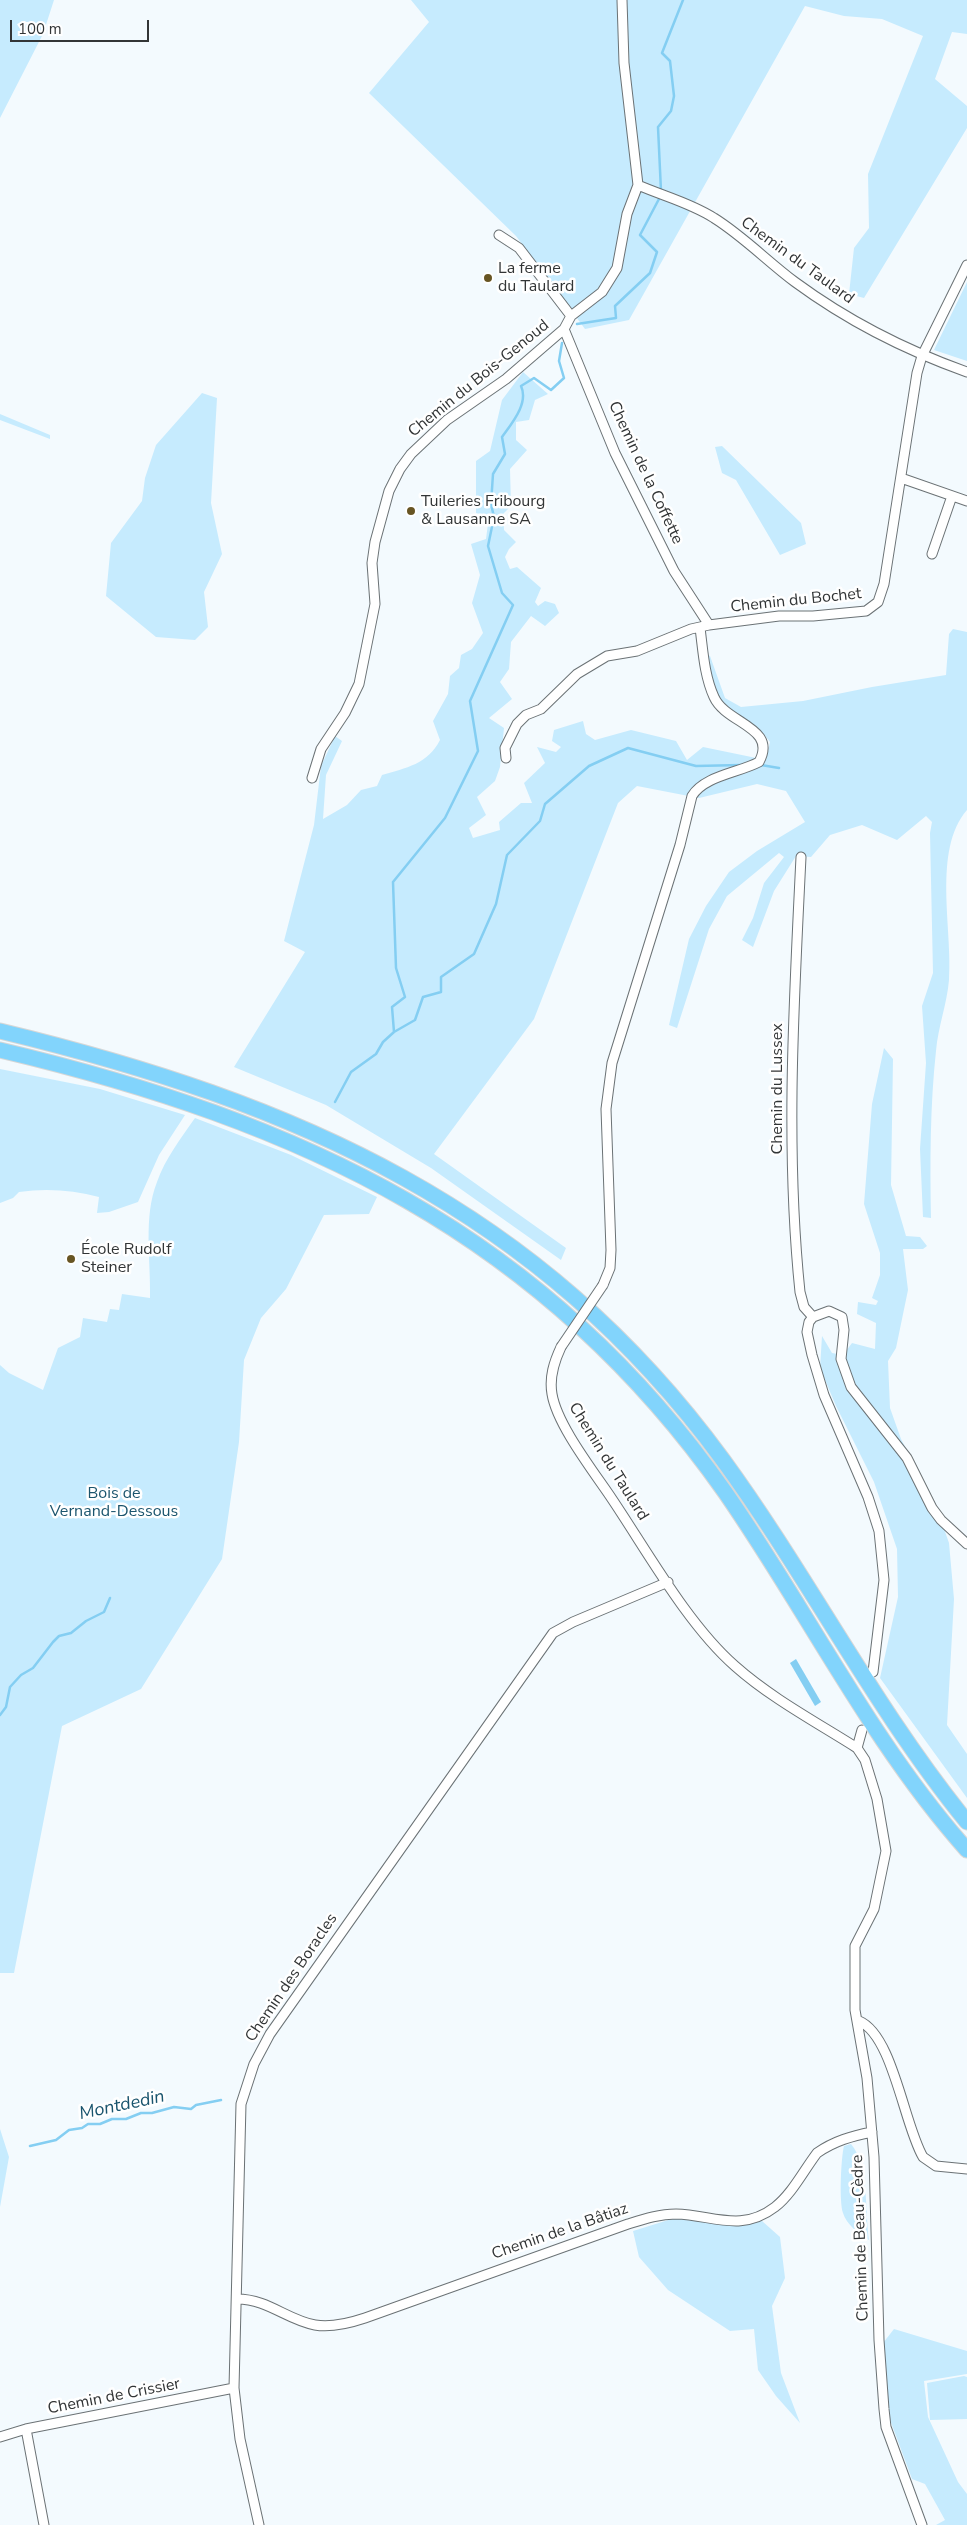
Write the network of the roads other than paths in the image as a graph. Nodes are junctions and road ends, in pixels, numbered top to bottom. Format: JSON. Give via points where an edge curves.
{"nodes":[{"id":1,"x":622,"y":0,"type":"edge"},
{"id":2,"x":638,"y":185,"type":"junction"},
{"id":3,"x":500,"y":235,"type":"dead end"},
{"id":4,"x":967,"y":266,"type":"edge"},
{"id":5,"x":571,"y":316,"type":"junction"},
{"id":6,"x":564,"y":329,"type":"junction"},
{"id":7,"x":922,"y":356,"type":"junction"},
{"id":8,"x":967,"y":372,"type":"edge"},
{"id":9,"x":901,"y":478,"type":"junction"},
{"id":10,"x":952,"y":496,"type":"junction"},
{"id":11,"x":967,"y":501,"type":"edge"},
{"id":12,"x":932,"y":554,"type":"dead end"},
{"id":13,"x":704,"y":626,"type":"junction"},
{"id":14,"x":506,"y":758,"type":"dead end"},
{"id":15,"x":312,"y":778,"type":"dead end"},
{"id":16,"x":801,"y":858,"type":"dead end"},
{"id":17,"x":652,"y":936,"type":"joint"},
{"id":18,"x":0,"y":1031,"type":"edge"},
{"id":19,"x":0,"y":1050,"type":"edge"},
{"id":20,"x":813,"y":1317,"type":"junction"},
{"id":21,"x":967,"y":1544,"type":"edge"},
{"id":22,"x":668,"y":1582,"type":"junction"},
{"id":23,"x":873,"y":1672,"type":"dead end"},
{"id":24,"x":862,"y":1730,"type":"dead end"},
{"id":25,"x":857,"y":1748,"type":"junction"},
{"id":26,"x":967,"y":1822,"type":"edge"},
{"id":27,"x":967,"y":1850,"type":"edge"},
{"id":28,"x":858,"y":2020,"type":"junction"},
{"id":29,"x":872,"y":2132,"type":"junction"},
{"id":30,"x":967,"y":2169,"type":"edge"},
{"id":31,"x":237,"y":2299,"type":"junction"},
{"id":32,"x":234,"y":2388,"type":"junction"},
{"id":33,"x":26,"y":2429,"type":"junction"},
{"id":34,"x":0,"y":2437,"type":"edge"},
{"id":35,"x":44,"y":2525,"type":"edge"},
{"id":36,"x":259,"y":2525,"type":"edge"},
{"id":37,"x":922,"y":2525,"type":"edge"}],
"edges":[{"from":1,"to":2,"type":"street","via":[[624,63]]},
{"from":2,"to":5,"type":"street","name":"Chemin du Bois-Genoud","via":[[627,214],[617,268],[611,280],[602,292]]},
{"from":2,"to":7,"type":"street","name":"Chemin du Taulard","via":[[715,218],[793,281],[854,321]]},
{"from":3,"to":5,"type":"street","via":[[519,248]]},
{"from":4,"to":7,"type":"street","name":"Chemin du Bochet"},
{"from":5,"to":6,"type":"street","name":"Chemin du Bois-Genoud"},
{"from":6,"to":13,"type":"street","name":"Chemin de la Coffette","via":[[615,452],[674,571],[697,604]]},
{"from":6,"to":15,"type":"street","name":"Chemin du Bois-Genoud","via":[[506,379],[447,420],[400,469],[389,491],[375,542],[372,563],[375,604],[359,684],[345,713],[321,749]]},
{"from":7,"to":8,"type":"street","name":"Chemin du Taulard"},
{"from":7,"to":9,"type":"street","name":"Chemin du Bochet"},
{"from":9,"to":10,"type":"street"},
{"from":9,"to":13,"type":"street","name":"Chemin du Bochet","via":[[884,584],[878,602],[870,609],[856,613],[779,616]]},
{"from":10,"to":11,"type":"street"},
{"from":10,"to":12,"type":"street"},
{"from":13,"to":14,"type":"street","name":"Chemin du Bochet","via":[[637,650],[607,656],[577,674],[540,709],[526,715],[517,724],[505,748]]},
{"from":13,"to":17,"type":"street","name":"Chemin de la Coffette","via":[[704,660],[713,696],[720,706],[762,738],[764,753],[759,762],[740,772],[708,781],[695,790]]},
{"from":16,"to":20,"type":"street","name":"Chemin du Lussex","via":[[791,1123],[800,1292],[802,1303]]},
{"from":17,"to":22,"type":"street","name":"Chemin du Taulard","bridge":true,"via":[[612,1063],[606,1109],[610,1268],[603,1285],[561,1347],[552,1367],[551,1380],[556,1408],[575,1443]]},
{"from":18,"to":26,"type":"highway","via":[[195,1086],[297,1124],[397,1172],[477,1222],[544,1271],[620,1340],[706,1438],[752,1502],[906,1741]]},
{"from":19,"to":27,"type":"highway","via":[[184,1101],[289,1141],[388,1188],[519,1274],[584,1330],[644,1390],[688,1442],[723,1490],[892,1751]]},
{"from":20,"to":21,"type":"street","via":[[824,1312],[835,1312],[842,1317],[840,1360],[851,1387],[907,1458],[932,1508]]},
{"from":20,"to":23,"type":"street","via":[[807,1332],[817,1375],[879,1531],[884,1580]]},
{"from":22,"to":25,"type":"street","name":"Chemin du Taulard","via":[[705,1635],[734,1665],[764,1689]]},
{"from":22,"to":31,"type":"street","name":"Chemin des Boracles","via":[[553,1633],[270,2034],[254,2064],[241,2104]]},
{"from":24,"to":25,"type":"street"},
{"from":25,"to":28,"type":"street","name":"Chemin de Beau-Cèdre","via":[[865,1760],[877,1799],[886,1851],[874,1910],[855,1946],[855,2010]]},
{"from":28,"to":29,"type":"street","name":"Chemin de Beau-Cèdre"},
{"from":28,"to":30,"type":"street","via":[[868,2024],[881,2043],[923,2157],[936,2166]]},
{"from":29,"to":31,"type":"street","name":"Chemin de la Bâtiaz","via":[[825,2147],[776,2207],[753,2220],[729,2222],[679,2214],[656,2215],[342,2324],[315,2325],[254,2301]]},
{"from":29,"to":37,"type":"street","name":"Chemin de Beau-Cèdre","via":[[884,2417]]},
{"from":31,"to":32,"type":"street","name":"Chemin des Boracles"},
{"from":32,"to":33,"type":"street","name":"Chemin de Crissier"},
{"from":32,"to":36,"type":"street","name":"Chemin des Boracles","via":[[240,2438]]},
{"from":33,"to":34,"type":"street","name":"Chemin de Crissier"},
{"from":33,"to":35,"type":"street"}]}
